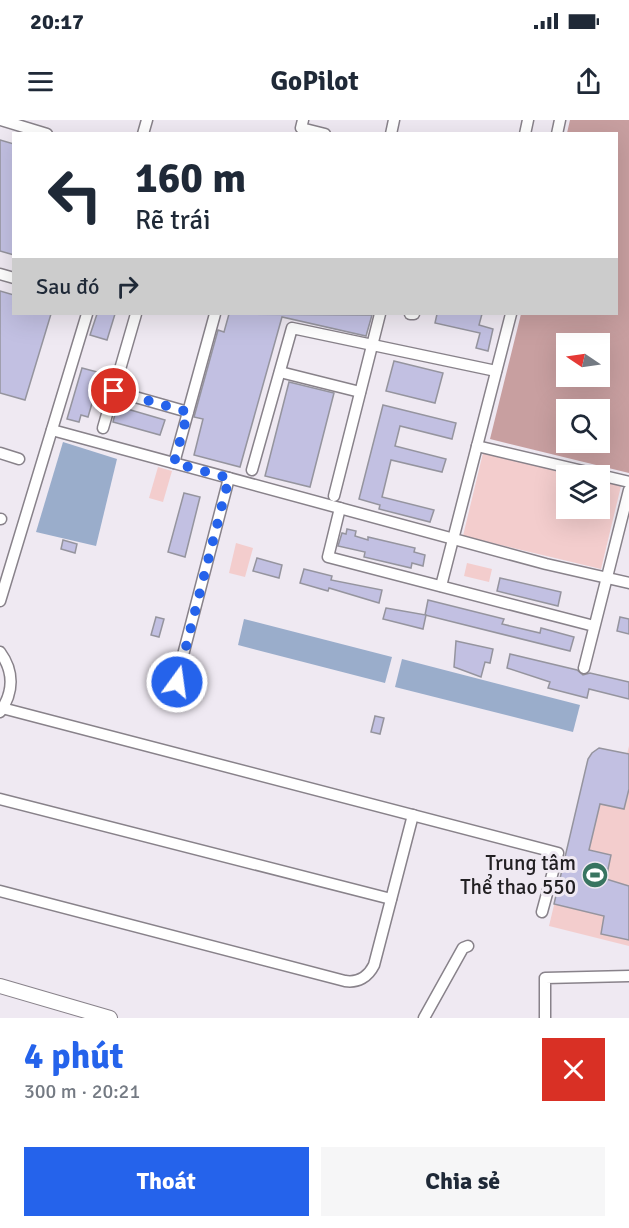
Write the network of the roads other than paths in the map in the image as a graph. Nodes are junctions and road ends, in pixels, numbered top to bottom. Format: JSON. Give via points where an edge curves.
{"nodes":[{"id":1,"x":1,"y":120,"type":"edge"},
{"id":2,"x":303,"y":120,"type":"edge"},
{"id":3,"x":40,"y":132,"type":"edge"},
{"id":4,"x":317,"y":132,"type":"edge"},
{"id":5,"x":87,"y":315,"type":"edge"},
{"id":6,"x":136,"y":315,"type":"edge"},
{"id":7,"x":214,"y":315,"type":"edge"},
{"id":8,"x":380,"y":315,"type":"edge"},
{"id":9,"x":511,"y":315,"type":"edge"},
{"id":10,"x":372,"y":345,"type":"junction"},
{"id":11,"x":496,"y":371,"type":"junction"},
{"id":12,"x":280,"y":372,"type":"junction"},
{"id":13,"x":114,"y":391,"type":"junction"},
{"id":14,"x":360,"y":392,"type":"junction"},
{"id":15,"x":188,"y":412,"type":"junction"},
{"id":16,"x":103,"y":428,"type":"dead end"},
{"id":17,"x":52,"y":430,"type":"junction"},
{"id":18,"x":477,"y":446,"type":"junction"},
{"id":19,"x":0,"y":453,"type":"edge"},
{"id":20,"x":19,"y":459,"type":"dead end"},
{"id":21,"x":174,"y":463,"type":"junction"},
{"id":22,"x":252,"y":470,"type":"dead end"},
{"id":23,"x":229,"y":478,"type":"junction"},
{"id":24,"x":629,"y":482,"type":"edge"},
{"id":25,"x":629,"y":490,"type":"edge"},
{"id":26,"x":334,"y":496,"type":"dead end"},
{"id":27,"x":340,"y":508,"type":"junction"},
{"id":28,"x":453,"y":539,"type":"junction"},
{"id":29,"x":606,"y":578,"type":"junction"},
{"id":30,"x":629,"y":583,"type":"edge"},
{"id":31,"x":441,"y":586,"type":"junction"},
{"id":32,"x":0,"y":601,"type":"edge"},
{"id":33,"x":594,"y":626,"type":"junction"},
{"id":34,"x":0,"y":652,"type":"edge"},
{"id":35,"x":584,"y":668,"type":"dead end"},
{"id":36,"x":177,"y":682,"type":"dead end"},
{"id":37,"x":1,"y":710,"type":"edge"},
{"id":38,"x":0,"y":799,"type":"edge"},
{"id":39,"x":413,"y":815,"type":"junction"},
{"id":40,"x":0,"y":891,"type":"edge"},
{"id":41,"x":391,"y":899,"type":"junction"},
{"id":42,"x":542,"y":912,"type":"dead end"},
{"id":43,"x":468,"y":946,"type":"dead end"},
{"id":44,"x":629,"y":976,"type":"edge"},
{"id":45,"x":0,"y":986,"type":"edge"},
{"id":46,"x":72,"y":1012,"type":"edge"},
{"id":47,"x":110,"y":1018,"type":"edge"},
{"id":48,"x":424,"y":1018,"type":"edge"},
{"id":49,"x":545,"y":1018,"type":"edge"}],
"edges":[{"from":1,"to":3,"type":"street"},
{"from":2,"to":4,"type":"street","via":[[301,128]]},
{"from":5,"to":17,"type":"street"},
{"from":6,"to":13,"type":"street"},
{"from":7,"to":15,"type":"street"},
{"from":8,"to":10,"type":"street"},
{"from":9,"to":11,"type":"street"},
{"from":10,"to":11,"type":"street"},
{"from":10,"to":12,"type":"street","via":[[292,328]]},
{"from":10,"to":14,"type":"street"},
{"from":11,"to":18,"type":"street"},
{"from":12,"to":14,"type":"street"},
{"from":12,"to":22,"type":"street"},
{"from":13,"to":15,"type":"street"},
{"from":13,"to":16,"type":"street"},
{"from":14,"to":26,"type":"street"},
{"from":15,"to":21,"type":"street"},
{"from":17,"to":21,"type":"street"},
{"from":17,"to":32,"type":"street"},
{"from":18,"to":24,"type":"street"},
{"from":18,"to":28,"type":"street"},
{"from":19,"to":20,"type":"street"},
{"from":21,"to":23,"type":"street"},
{"from":23,"to":27,"type":"street"},
{"from":23,"to":36,"type":"street"},
{"from":25,"to":29,"type":"street"},
{"from":27,"to":28,"type":"street"},
{"from":27,"to":31,"type":"street","via":[[328,557]]},
{"from":28,"to":29,"type":"street"},
{"from":28,"to":31,"type":"street"},
{"from":29,"to":30,"type":"street"},
{"from":29,"to":33,"type":"street"},
{"from":31,"to":33,"type":"street"},
{"from":33,"to":35,"type":"street"},
{"from":34,"to":37,"type":"street","via":[[11,680]]},
{"from":37,"to":39,"type":"street"},
{"from":38,"to":41,"type":"street"},
{"from":39,"to":41,"type":"street"},
{"from":39,"to":42,"type":"street","via":[[558,853]]},
{"from":40,"to":41,"type":"street","via":[[349,982],[363,978],[374,965]]},
{"from":43,"to":48,"type":"street","via":[[463,948]]},
{"from":44,"to":49,"type":"street","via":[[545,978]]},
{"from":45,"to":46,"type":"main road"},
{"from":46,"to":47,"type":"main road"}]}
